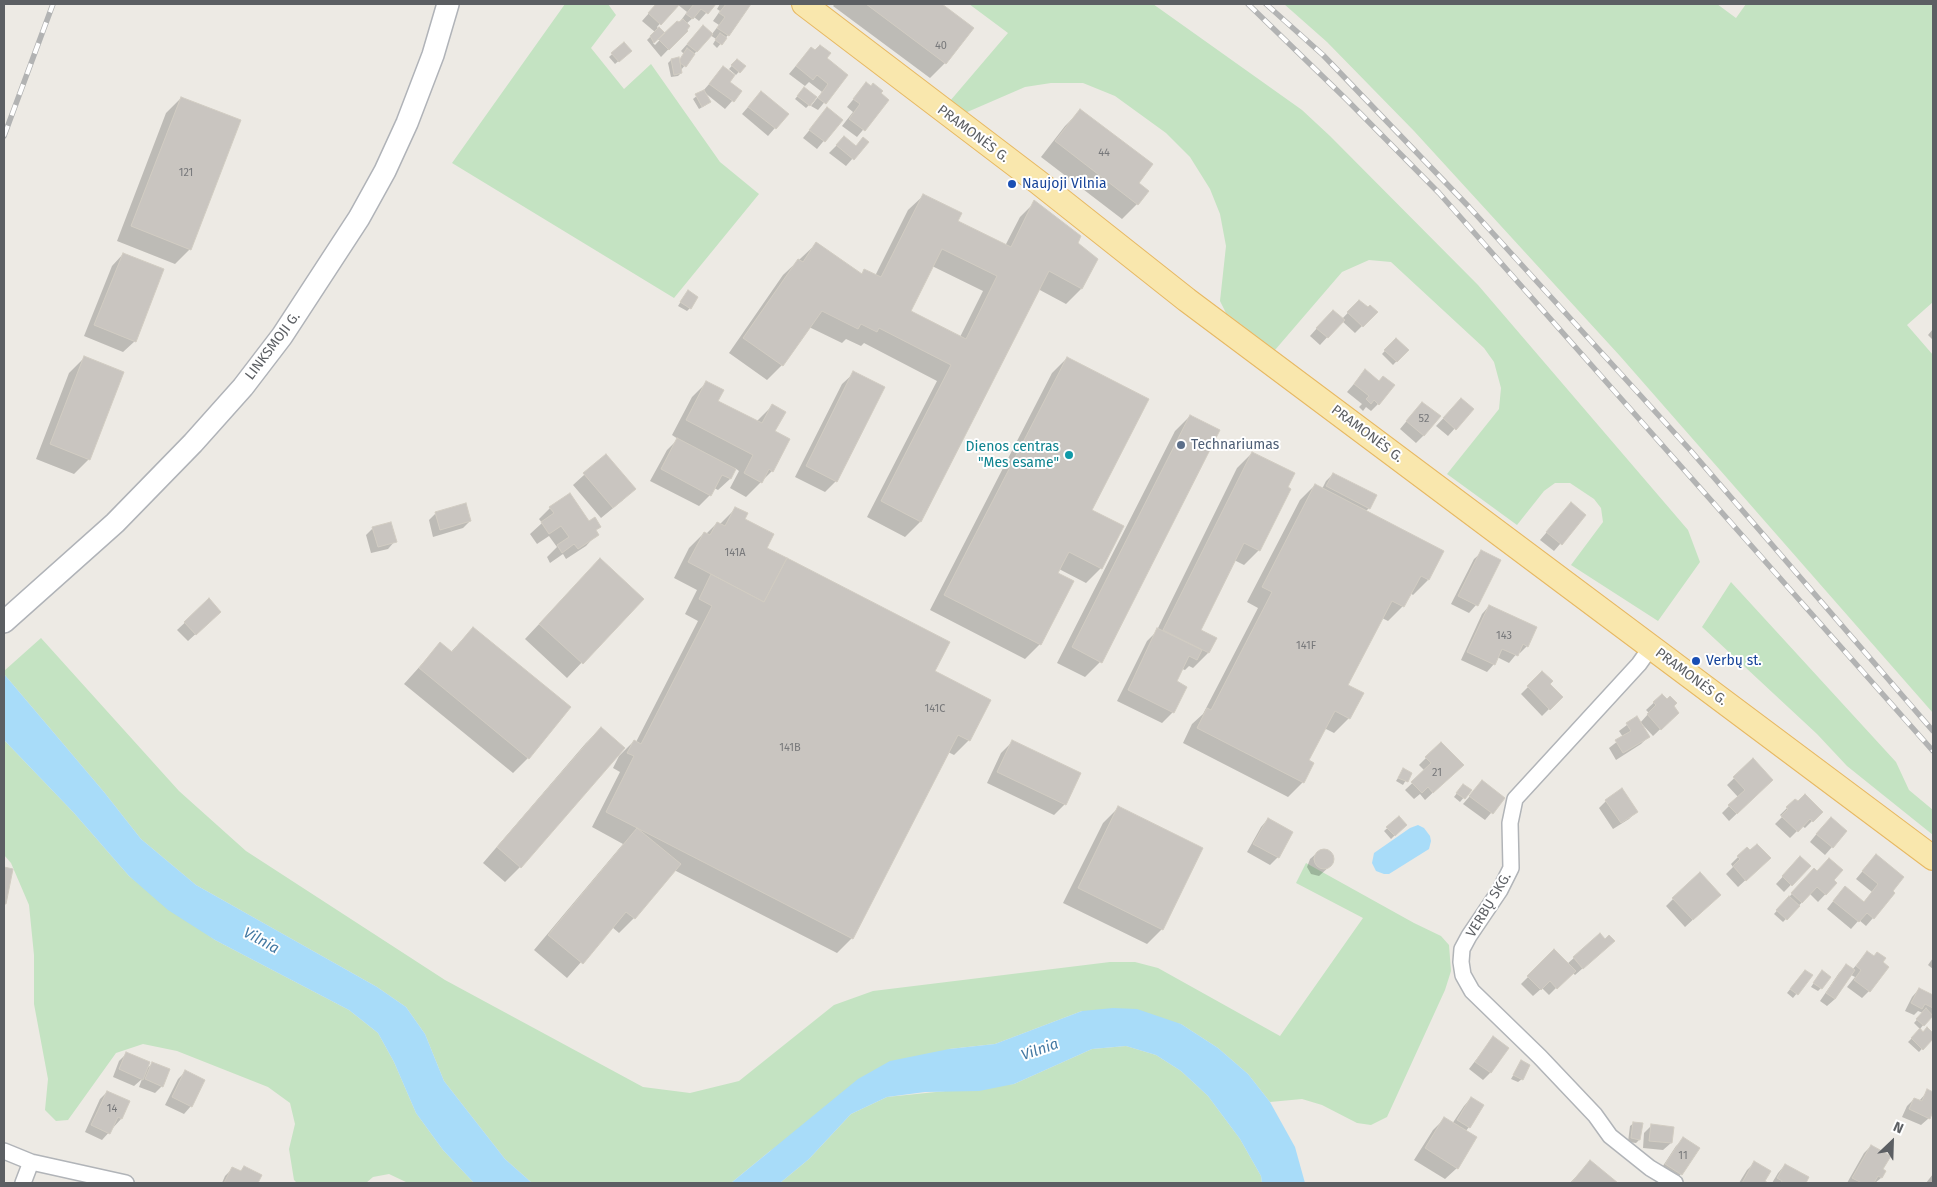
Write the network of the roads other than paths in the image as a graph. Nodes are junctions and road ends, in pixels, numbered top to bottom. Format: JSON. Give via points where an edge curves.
{"nodes":[{"id":1,"x":448,"y":4,"type":"edge"},
{"id":2,"x":804,"y":4,"type":"edge"},
{"id":3,"x":4,"y":622,"type":"edge"},
{"id":4,"x":1651,"y":647,"type":"junction"},
{"id":5,"x":1933,"y":858,"type":"edge"},
{"id":6,"x":4,"y":1150,"type":"edge"},
{"id":7,"x":31,"y":1162,"type":"junction"},
{"id":8,"x":23,"y":1183,"type":"edge"},
{"id":9,"x":126,"y":1183,"type":"edge"},
{"id":10,"x":1675,"y":1183,"type":"edge"}],
"edges":[{"from":1,"to":3,"type":"main road","name":"LINKSMOJI G.","via":[[433,55],[385,171],[359,218],[282,336],[243,387],[193,443],[115,523]]},
{"from":2,"to":4,"type":"main road","name":"PRAMONĖS G.","via":[[1187,300]]},
{"from":4,"to":5,"type":"main road","name":"PRAMONĖS G."},
{"from":4,"to":10,"type":"street","name":"VERBŲ SKG.","via":[[1515,799],[1510,823],[1512,868],[1469,936],[1462,949],[1461,962],[1463,975],[1472,991],[1540,1057],[1595,1115],[1610,1136]]},
{"from":6,"to":7,"type":"street"},
{"from":7,"to":8,"type":"street"},
{"from":7,"to":9,"type":"street"}]}
